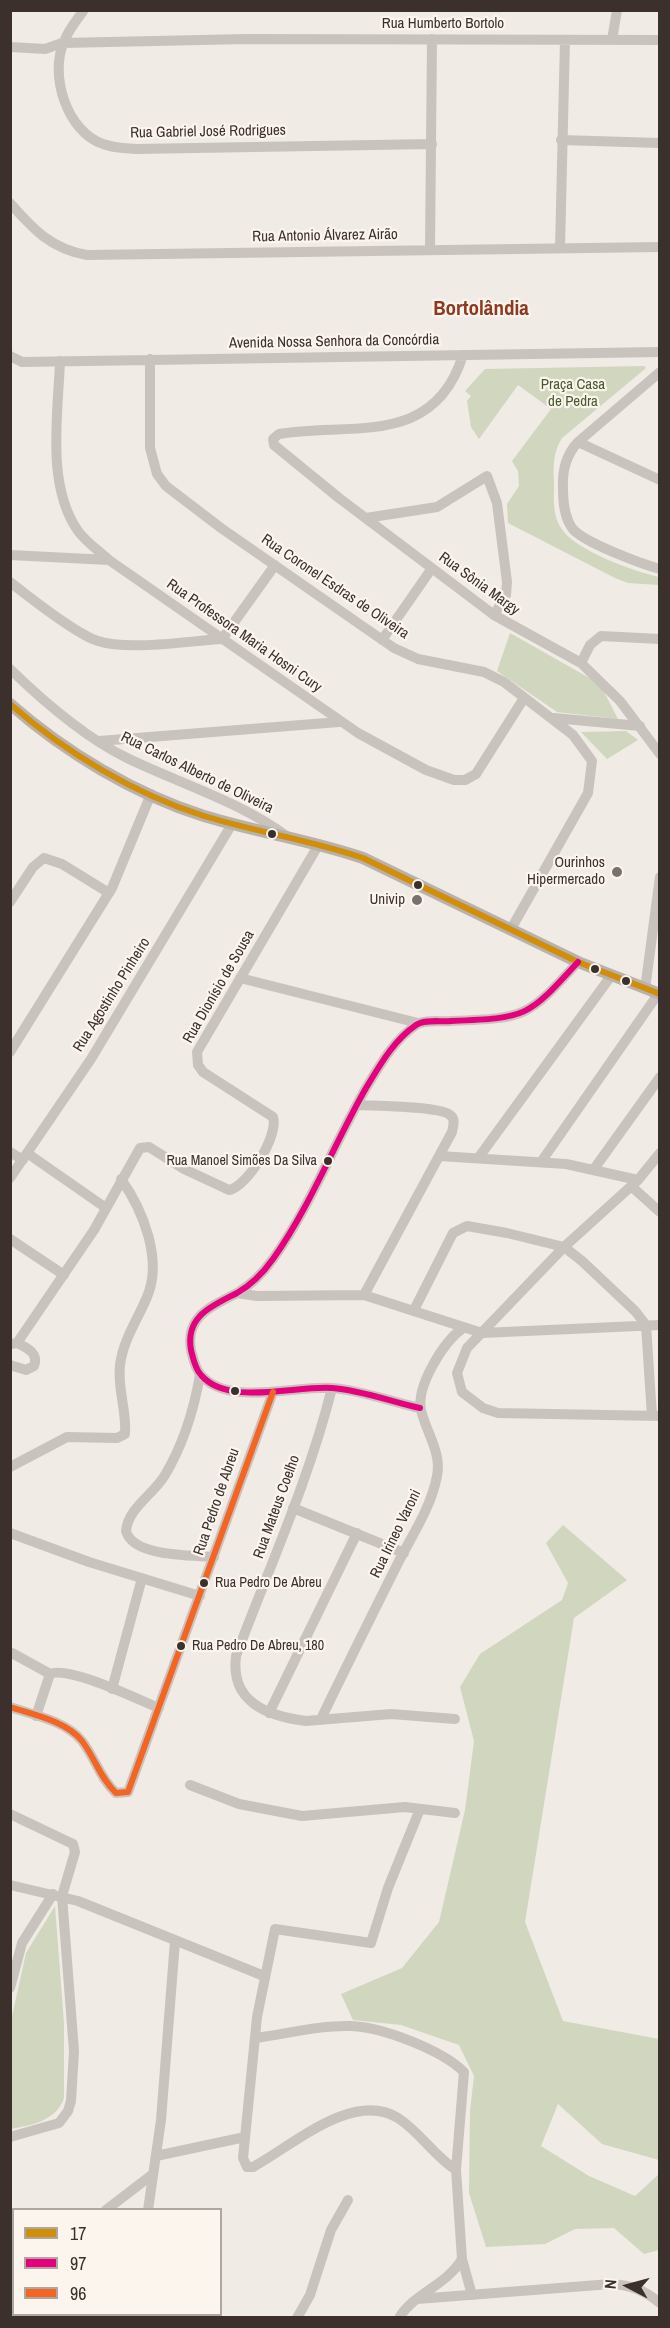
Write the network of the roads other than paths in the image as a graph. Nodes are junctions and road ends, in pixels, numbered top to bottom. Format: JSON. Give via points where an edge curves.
{"nodes":[{"id":1,"x":84,"y":10,"type":"edge"},
{"id":2,"x":617,"y":10,"type":"edge"},
{"id":3,"x":432,"y":39,"type":"junction"},
{"id":4,"x":565,"y":40,"type":"junction"},
{"id":5,"x":612,"y":40,"type":"junction"},
{"id":6,"x":660,"y":40,"type":"edge"},
{"id":7,"x":63,"y":43,"type":"junction"},
{"id":8,"x":10,"y":47,"type":"edge"},
{"id":9,"x":561,"y":141,"type":"junction"},
{"id":10,"x":660,"y":143,"type":"edge"},
{"id":11,"x":432,"y":144,"type":"junction"},
{"id":12,"x":10,"y":204,"type":"edge"},
{"id":13,"x":660,"y":247,"type":"edge"},
{"id":14,"x":560,"y":248,"type":"junction"},
{"id":15,"x":430,"y":249,"type":"junction"},
{"id":16,"x":660,"y":352,"type":"edge"},
{"id":17,"x":463,"y":355,"type":"junction"},
{"id":18,"x":10,"y":356,"type":"edge"},
{"id":19,"x":150,"y":359,"type":"junction"},
{"id":20,"x":60,"y":361,"type":"junction"},
{"id":21,"x":660,"y":372,"type":"edge"},
{"id":22,"x":578,"y":442,"type":"junction"},
{"id":23,"x":660,"y":480,"type":"edge"},
{"id":24,"x":366,"y":518,"type":"junction"},
{"id":25,"x":10,"y":555,"type":"edge"},
{"id":26,"x":109,"y":560,"type":"junction"},
{"id":27,"x":275,"y":565,"type":"junction"},
{"id":28,"x":432,"y":568,"type":"junction"},
{"id":29,"x":660,"y":569,"type":"edge"},
{"id":30,"x":10,"y":582,"type":"edge"},
{"id":31,"x":494,"y":615,"type":"junction"},
{"id":32,"x":222,"y":639,"type":"junction"},
{"id":33,"x":660,"y":639,"type":"edge"},
{"id":34,"x":382,"y":640,"type":"junction"},
{"id":35,"x":581,"y":663,"type":"junction"},
{"id":36,"x":10,"y":669,"type":"edge"},
{"id":37,"x":524,"y":698,"type":"junction"},
{"id":38,"x":10,"y":704,"type":"edge"},
{"id":39,"x":552,"y":717,"type":"junction"},
{"id":40,"x":339,"y":723,"type":"junction"},
{"id":41,"x":640,"y":726,"type":"junction"},
{"id":42,"x":99,"y":741,"type":"junction"},
{"id":43,"x":660,"y":754,"type":"edge"},
{"id":44,"x":151,"y":794,"type":"junction"},
{"id":45,"x":232,"y":824,"type":"junction"},
{"id":46,"x":288,"y":837,"type":"junction"},
{"id":47,"x":319,"y":844,"type":"junction"},
{"id":48,"x":660,"y":878,"type":"edge"},
{"id":49,"x":109,"y":893,"type":"junction"},
{"id":50,"x":10,"y":902,"type":"edge"},
{"id":51,"x":511,"y":929,"type":"junction"},
{"id":52,"x":655,"y":947,"type":"edge"},
{"id":53,"x":578,"y":962,"type":"junction"},
{"id":54,"x":611,"y":976,"type":"junction"},
{"id":55,"x":240,"y":978,"type":"junction"},
{"id":56,"x":645,"y":989,"type":"junction"},
{"id":57,"x":659,"y":994,"type":"edge"},
{"id":58,"x":418,"y":1023,"type":"junction"},
{"id":59,"x":10,"y":1052,"type":"edge"},
{"id":60,"x":660,"y":1077,"type":"edge"},
{"id":61,"x":357,"y":1105,"type":"junction"},
{"id":62,"x":10,"y":1152,"type":"edge"},
{"id":63,"x":660,"y":1153,"type":"edge"},
{"id":64,"x":25,"y":1156,"type":"junction"},
{"id":65,"x":439,"y":1156,"type":"junction"},
{"id":66,"x":478,"y":1157,"type":"junction"},
{"id":67,"x":541,"y":1162,"type":"junction"},
{"id":68,"x":594,"y":1169,"type":"junction"},
{"id":69,"x":10,"y":1178,"type":"edge"},
{"id":70,"x":121,"y":1179,"type":"junction"},
{"id":71,"x":634,"y":1183,"type":"junction"},
{"id":72,"x":106,"y":1208,"type":"junction"},
{"id":73,"x":660,"y":1212,"type":"edge"},
{"id":74,"x":10,"y":1239,"type":"edge"},
{"id":75,"x":564,"y":1247,"type":"junction"},
{"id":76,"x":63,"y":1275,"type":"junction"},
{"id":77,"x":237,"y":1293,"type":"junction"},
{"id":78,"x":364,"y":1295,"type":"junction"},
{"id":79,"x":414,"y":1310,"type":"junction"},
{"id":80,"x":646,"y":1325,"type":"junction"},
{"id":81,"x":660,"y":1325,"type":"edge"},
{"id":82,"x":464,"y":1328,"type":"junction"},
{"id":83,"x":482,"y":1333,"type":"junction"},
{"id":84,"x":14,"y":1344,"type":"edge"},
{"id":85,"x":10,"y":1365,"type":"edge"},
{"id":86,"x":200,"y":1375,"type":"junction"},
{"id":87,"x":332,"y":1388,"type":"junction"},
{"id":88,"x":273,"y":1392,"type":"junction"},
{"id":89,"x":420,"y":1408,"type":"junction"},
{"id":90,"x":656,"y":1416,"type":"edge"},
{"id":91,"x":10,"y":1467,"type":"edge"},
{"id":92,"x":293,"y":1508,"type":"junction"},
{"id":93,"x":10,"y":1533,"type":"edge"},
{"id":94,"x":357,"y":1533,"type":"junction"},
{"id":95,"x":404,"y":1553,"type":"junction"},
{"id":96,"x":214,"y":1557,"type":"junction"},
{"id":97,"x":142,"y":1578,"type":"junction"},
{"id":98,"x":200,"y":1596,"type":"junction"},
{"id":99,"x":12,"y":1653,"type":"dead end"},
{"id":100,"x":50,"y":1674,"type":"junction"},
{"id":101,"x":112,"y":1689,"type":"junction"},
{"id":102,"x":10,"y":1707,"type":"edge"},
{"id":103,"x":159,"y":1708,"type":"junction"},
{"id":104,"x":269,"y":1713,"type":"junction"},
{"id":105,"x":36,"y":1716,"type":"junction"},
{"id":106,"x":321,"y":1719,"type":"junction"},
{"id":107,"x":455,"y":1719,"type":"dead end"},
{"id":108,"x":190,"y":1785,"type":"dead end"},
{"id":109,"x":420,"y":1809,"type":"junction"},
{"id":110,"x":455,"y":1813,"type":"dead end"},
{"id":111,"x":10,"y":1814,"type":"edge"},
{"id":112,"x":10,"y":1885,"type":"edge"},
{"id":113,"x":57,"y":1895,"type":"junction"},
{"id":114,"x":175,"y":1941,"type":"junction"},
{"id":115,"x":264,"y":1976,"type":"junction"},
{"id":116,"x":10,"y":1988,"type":"edge"},
{"id":117,"x":255,"y":2038,"type":"junction"},
{"id":118,"x":10,"y":2137,"type":"edge"},
{"id":119,"x":244,"y":2137,"type":"junction"},
{"id":120,"x":156,"y":2156,"type":"junction"},
{"id":121,"x":456,"y":2170,"type":"junction"},
{"id":122,"x":153,"y":2174,"type":"junction"},
{"id":123,"x":348,"y":2200,"type":"dead end"},
{"id":124,"x":109,"y":2208,"type":"edge"},
{"id":125,"x":148,"y":2208,"type":"edge"},
{"id":126,"x":462,"y":2259,"type":"junction"},
{"id":127,"x":472,"y":2295,"type":"junction"},
{"id":128,"x":417,"y":2299,"type":"junction"},
{"id":129,"x":660,"y":2303,"type":"edge"},
{"id":130,"x":297,"y":2318,"type":"edge"},
{"id":131,"x":399,"y":2318,"type":"edge"}],
"edges":[{"from":1,"to":7,"type":"street"},
{"from":2,"to":5,"type":"street"},
{"from":3,"to":4,"type":"street","name":"Rua Humberto Bortolo"},
{"from":3,"to":7,"type":"street","name":"Rua Humberto Bortolo"},
{"from":3,"to":11,"type":"street"},
{"from":4,"to":5,"type":"street","name":"Rua Humberto Bortolo"},
{"from":4,"to":9,"type":"street"},
{"from":5,"to":6,"type":"street","name":"Rua Humberto Bortolo"},
{"from":7,"to":8,"type":"street","name":"Rua Humberto Bortolo","via":[[45,49]]},
{"from":7,"to":11,"type":"street","name":"Rua Gabriel José Rodrigues","via":[[59,77],[67,111],[82,131],[104,145],[136,149]]},
{"from":9,"to":10,"type":"street"},
{"from":9,"to":14,"type":"street"},
{"from":11,"to":15,"type":"street"},
{"from":12,"to":15,"type":"street","name":"Rua Antonio Álvarez Airão","via":[[49,243],[87,255]]},
{"from":13,"to":14,"type":"street","name":"Rua Antonio Álvarez Airão"},
{"from":14,"to":15,"type":"street","name":"Rua Antonio Álvarez Airão"},
{"from":16,"to":17,"type":"street","name":"Avenida Nossa Senhora da Concórdia"},
{"from":17,"to":19,"type":"street","name":"Avenida Nossa Senhora da Concórdia"},
{"from":17,"to":24,"type":"street","name":"Rua Sônia Margy","via":[[443,393],[405,419],[386,427],[286,432],[276,436],[273,442],[309,475]]},
{"from":18,"to":20,"type":"street","name":"Avenida Nossa Senhora da Concórdia","via":[[22,362]]},
{"from":19,"to":20,"type":"street","name":"Avenida Nossa Senhora da Concórdia"},
{"from":19,"to":27,"type":"street","name":"Rua Coronel Esdras de Oliveira","via":[[150,448],[157,474],[192,507]]},
{"from":20,"to":26,"type":"street","name":"Rua Professora Maria Hosni Cury","via":[[59,467],[63,501],[79,532]]},
{"from":21,"to":22,"type":"street"},
{"from":22,"to":23,"type":"street"},
{"from":22,"to":29,"type":"street","via":[[568,454],[563,484],[567,518],[574,530]]},
{"from":24,"to":28,"type":"street","name":"Rua Sônia Margy"},
{"from":24,"to":31,"type":"street","via":[[437,507],[487,476],[494,491],[507,582],[506,595]]},
{"from":25,"to":26,"type":"street"},
{"from":26,"to":32,"type":"street","name":"Rua Professora Maria Hosni Cury"},
{"from":27,"to":32,"type":"street"},
{"from":27,"to":34,"type":"street","name":"Rua Coronel Esdras de Oliveira"},
{"from":28,"to":31,"type":"street","name":"Rua Sônia Margy"},
{"from":28,"to":34,"type":"street"},
{"from":30,"to":32,"type":"street","via":[[99,641],[147,644]]},
{"from":31,"to":35,"type":"street","name":"Rua Sônia Margy"},
{"from":32,"to":40,"type":"street","name":"Rua Professora Maria Hosni Cury"},
{"from":33,"to":35,"type":"street","via":[[601,636],[590,645]]},
{"from":34,"to":37,"type":"street","name":"Rua Coronel Esdras de Oliveira","via":[[418,659],[484,672]]},
{"from":35,"to":41,"type":"street","name":"Rua Sônia Margy"},
{"from":36,"to":42,"type":"street","name":"Rua Carlos Alberto de Oliveira"},
{"from":37,"to":39,"type":"street","name":"Rua Coronel Esdras de Oliveira"},
{"from":37,"to":40,"type":"street","name":"Rua Professora Maria Hosni Cury","via":[[476,774],[465,780],[426,770]]},
{"from":38,"to":44,"type":"main road","via":[[75,754]]},
{"from":39,"to":41,"type":"street"},
{"from":39,"to":51,"type":"street","name":"Rua Coronel Esdras de Oliveira","via":[[573,735],[592,761],[588,793]]},
{"from":40,"to":42,"type":"street"},
{"from":41,"to":43,"type":"street","name":"Rua Sônia Margy"},
{"from":42,"to":46,"type":"street","name":"Rua Carlos Alberto de Oliveira","via":[[124,757],[245,809]]},
{"from":44,"to":45,"type":"main road"},
{"from":44,"to":49,"type":"street"},
{"from":45,"to":46,"type":"main road"},
{"from":45,"to":64,"type":"street","name":"Rua Agostinho Pinheiro","via":[[102,1041]]},
{"from":46,"to":47,"type":"main road"},
{"from":47,"to":51,"type":"main road","via":[[373,863]]},
{"from":47,"to":55,"type":"street","name":"Rua Dionísio de Sousa"},
{"from":48,"to":52,"type":"street"},
{"from":49,"to":50,"type":"street","via":[[62,864],[44,858],[33,867]]},
{"from":49,"to":59,"type":"street"},
{"from":51,"to":53,"type":"main road"},
{"from":52,"to":56,"type":"street"},
{"from":53,"to":54,"type":"main road"},
{"from":53,"to":58,"type":"street","via":[[543,1001],[515,1017]]},
{"from":54,"to":56,"type":"main road"},
{"from":54,"to":66,"type":"street"},
{"from":55,"to":58,"type":"street"},
{"from":55,"to":70,"type":"street","name":"Rua Dionísio de Sousa","via":[[196,1058],[204,1072],[273,1117],[275,1129],[271,1138],[246,1179],[229,1190],[148,1147],[140,1148]]},
{"from":56,"to":57,"type":"main road"},
{"from":57,"to":67,"type":"street"},
{"from":58,"to":61,"type":"street","via":[[390,1050]]},
{"from":60,"to":68,"type":"street"},
{"from":61,"to":65,"type":"street","via":[[438,1110],[451,1115],[452,1132]]},
{"from":61,"to":77,"type":"street","via":[[273,1259]]},
{"from":62,"to":64,"type":"street"},
{"from":63,"to":71,"type":"street"},
{"from":64,"to":69,"type":"street","name":"Rua Agostinho Pinheiro"},
{"from":64,"to":72,"type":"street"},
{"from":65,"to":66,"type":"street"},
{"from":65,"to":78,"type":"street"},
{"from":66,"to":67,"type":"street"},
{"from":67,"to":68,"type":"street"},
{"from":68,"to":71,"type":"street"},
{"from":70,"to":72,"type":"street"},
{"from":70,"to":91,"type":"street","via":[[136,1203],[153,1265],[148,1294],[120,1364],[125,1434],[117,1438],[67,1437]]},
{"from":71,"to":73,"type":"street"},
{"from":71,"to":75,"type":"street"},
{"from":72,"to":76,"type":"street"},
{"from":74,"to":76,"type":"street"},
{"from":75,"to":79,"type":"street","via":[[479,1227],[459,1228]]},
{"from":75,"to":80,"type":"street","via":[[618,1294]]},
{"from":75,"to":83,"type":"street"},
{"from":76,"to":84,"type":"street"},
{"from":77,"to":78,"type":"street"},
{"from":77,"to":86,"type":"street","via":[[210,1306],[192,1327],[191,1349]]},
{"from":78,"to":79,"type":"street"},
{"from":79,"to":82,"type":"street"},
{"from":80,"to":81,"type":"street"},
{"from":80,"to":83,"type":"street"},
{"from":80,"to":90,"type":"street"},
{"from":82,"to":83,"type":"street"},
{"from":82,"to":89,"type":"street","via":[[441,1351],[424,1387]]},
{"from":83,"to":90,"type":"street","via":[[467,1348],[457,1373],[462,1392],[483,1408],[511,1415]]},
{"from":84,"to":85,"type":"street","via":[[34,1353],[36,1362],[26,1370]]},
{"from":86,"to":88,"type":"street","via":[[225,1389]]},
{"from":86,"to":96,"type":"street","via":[[173,1459],[158,1484],[128,1518],[126,1531],[132,1541],[146,1549]]},
{"from":87,"to":88,"type":"street"},
{"from":87,"to":89,"type":"street"},
{"from":87,"to":92,"type":"street","name":"Rua Mateus Coelho"},
{"from":88,"to":96,"type":"street","name":"Rua Pedro de Abreu"},
{"from":89,"to":95,"type":"street","name":"Rua Irineo Varoni","via":[[433,1443],[438,1473],[428,1507]]},
{"from":92,"to":94,"type":"street"},
{"from":92,"to":104,"type":"street","name":"Rua Mateus Coelho","via":[[234,1668],[240,1689],[249,1701]]},
{"from":93,"to":97,"type":"street"},
{"from":94,"to":95,"type":"street"},
{"from":94,"to":104,"type":"street"},
{"from":95,"to":106,"type":"street","name":"Rua Irineo Varoni"},
{"from":96,"to":98,"type":"street","name":"Rua Pedro de Abreu"},
{"from":97,"to":98,"type":"street"},
{"from":97,"to":101,"type":"street"},
{"from":98,"to":103,"type":"street","name":"Rua Pedro de Abreu"},
{"from":99,"to":100,"type":"street"},
{"from":100,"to":101,"type":"street","via":[[74,1676]]},
{"from":100,"to":105,"type":"street"},
{"from":101,"to":103,"type":"street"},
{"from":102,"to":105,"type":"street"},
{"from":103,"to":105,"type":"street","name":"Rua Pedro de Abreu","via":[[128,1792],[116,1793],[74,1733]]},
{"from":104,"to":106,"type":"street","via":[[292,1719]]},
{"from":106,"to":107,"type":"street","via":[[391,1714]]},
{"from":108,"to":109,"type":"street","via":[[239,1804],[302,1816]]},
{"from":109,"to":110,"type":"street"},
{"from":109,"to":115,"type":"street","via":[[371,1943],[275,1929]]},
{"from":111,"to":113,"type":"street","via":[[75,1847]]},
{"from":112,"to":113,"type":"street"},
{"from":113,"to":114,"type":"street"},
{"from":113,"to":116,"type":"street","via":[[22,1943]]},
{"from":113,"to":118,"type":"street","via":[[74,2050],[71,2101],[59,2122]]},
{"from":114,"to":115,"type":"street"},
{"from":114,"to":120,"type":"street"},
{"from":115,"to":117,"type":"street"},
{"from":117,"to":119,"type":"street"},
{"from":117,"to":121,"type":"street","via":[[359,2027],[419,2045],[456,2064],[464,2072]]},
{"from":119,"to":120,"type":"street"},
{"from":119,"to":121,"type":"street","via":[[243,2158],[249,2168],[352,2111],[381,2111],[398,2118]]},
{"from":120,"to":122,"type":"street"},
{"from":121,"to":126,"type":"street"},
{"from":122,"to":124,"type":"street"},
{"from":122,"to":125,"type":"street"},
{"from":123,"to":130,"type":"street","via":[[331,2230],[310,2295]]},
{"from":126,"to":127,"type":"street"},
{"from":126,"to":128,"type":"street"},
{"from":127,"to":128,"type":"street"},
{"from":127,"to":129,"type":"street","via":[[611,2284],[628,2285]]},
{"from":128,"to":131,"type":"street"}]}
